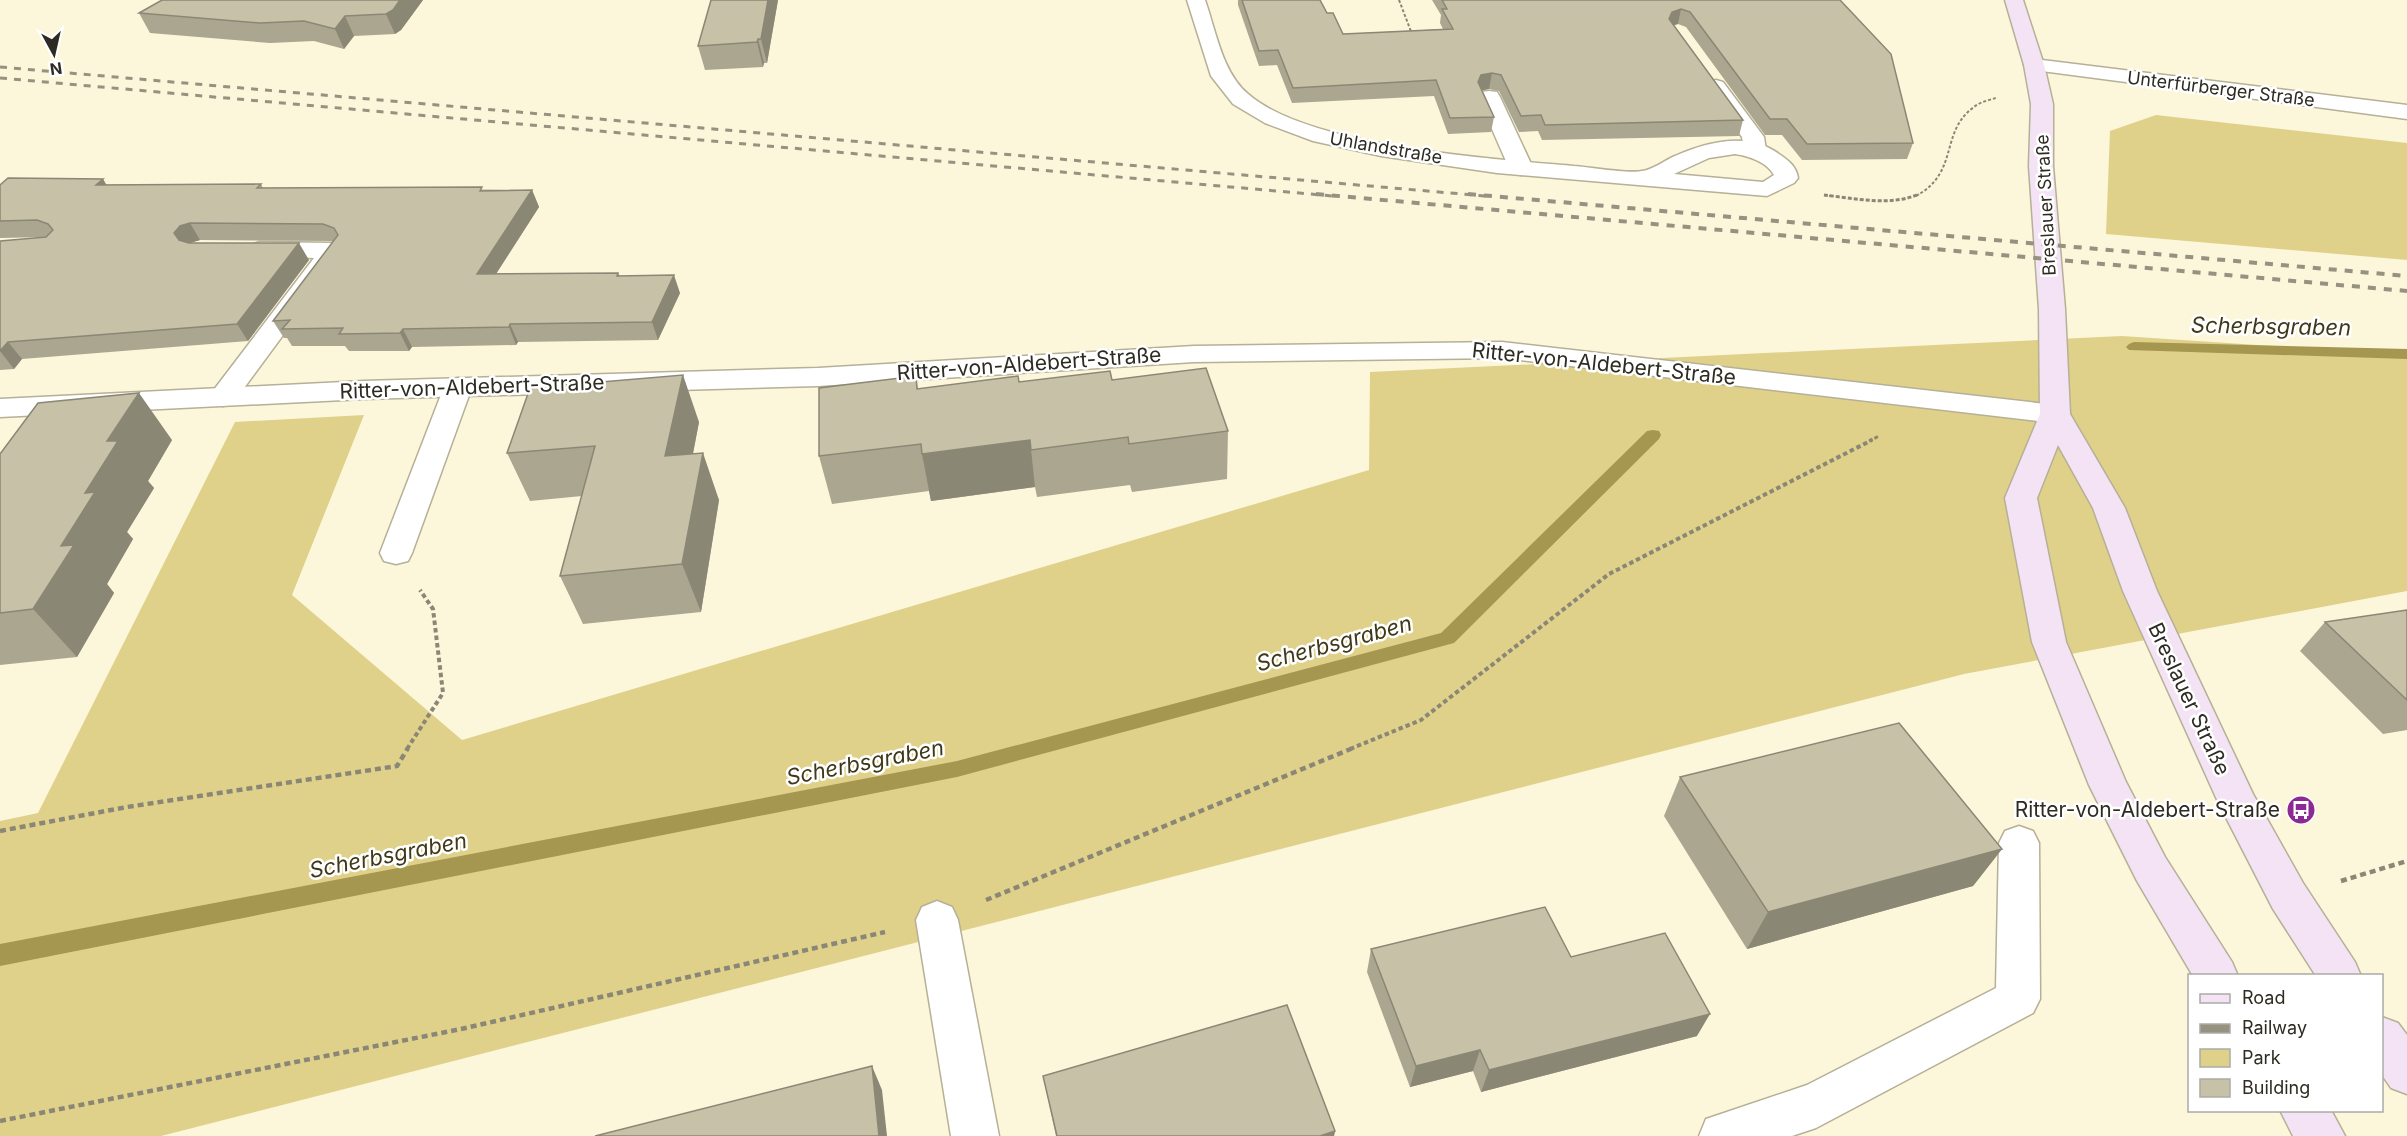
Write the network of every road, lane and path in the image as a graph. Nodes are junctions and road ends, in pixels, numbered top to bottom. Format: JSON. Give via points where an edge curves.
{"nodes":[{"id":1,"x":1196,"y":0,"type":"edge"},
{"id":2,"x":1399,"y":0,"type":"edge"},
{"id":3,"x":2014,"y":0,"type":"edge"},
{"id":4,"x":1415,"y":43,"type":"edge"},
{"id":5,"x":2034,"y":65,"type":"junction"},
{"id":6,"x":1704,"y":70,"type":"edge"},
{"id":7,"x":1489,"y":97,"type":"dead end"},
{"id":8,"x":2042,"y":104,"type":"junction"},
{"id":9,"x":2407,"y":112,"type":"edge"},
{"id":10,"x":1755,"y":150,"type":"junction"},
{"id":11,"x":1521,"y":168,"type":"junction"},
{"id":12,"x":1649,"y":177,"type":"junction"},
{"id":13,"x":1767,"y":189,"type":"junction"},
{"id":14,"x":236,"y":250,"type":"edge"},
{"id":15,"x":458,"y":387,"type":"junction"},
{"id":16,"x":223,"y":397,"type":"junction"},
{"id":17,"x":1947,"y":402,"type":"junction"},
{"id":18,"x":0,"y":408,"type":"edge"},
{"id":19,"x":2055,"y":414,"type":"junction"},
{"id":20,"x":396,"y":553,"type":"joint"},
{"id":21,"x":0,"y":831,"type":"edge"},
{"id":22,"x":2019,"y":843,"type":"dead end"},
{"id":23,"x":2407,"y":861,"type":"edge"},
{"id":24,"x":2288,"y":896,"type":"junction"},
{"id":25,"x":937,"y":920,"type":"junction"},
{"id":26,"x":2216,"y":974,"type":"edge"},
{"id":27,"x":2339,"y":974,"type":"edge"},
{"id":28,"x":2383,"y":1039,"type":"edge"},
{"id":29,"x":2407,"y":1072,"type":"edge"},
{"id":30,"x":2304,"y":1112,"type":"edge"},
{"id":31,"x":0,"y":1121,"type":"edge"},
{"id":32,"x":975,"y":1136,"type":"edge"},
{"id":33,"x":1723,"y":1136,"type":"edge"},
{"id":34,"x":2321,"y":1136,"type":"edge"}],
"edges":[{"from":1,"to":11,"type":"street","name":"Uhlandstraße","via":[[1221,76],[1241,99],[1274,118],[1321,136],[1381,149]]},
{"from":2,"to":4,"type":"path"},
{"from":3,"to":5,"type":"main road","name":"Breslauer Straße"},
{"from":5,"to":8,"type":"main road","name":"Breslauer Straße"},
{"from":5,"to":9,"type":"street","name":"Unterfürberger Straße"},
{"from":6,"to":10,"type":"street","via":[[1752,137]]},
{"from":7,"to":11,"type":"street"},
{"from":8,"to":13,"type":"path","via":[[1995,97],[1972,105],[1951,137],[1943,170],[1933,187],[1917,196],[1871,200]]},
{"from":8,"to":19,"type":"main road","name":"Breslauer Straße","via":[[2041,166]]},
{"from":10,"to":12,"type":"street","name":"Uhlandstraße","via":[[1707,150]]},
{"from":10,"to":13,"type":"street","name":"Uhlandstraße","via":[[1769,155],[1785,170],[1786,178]]},
{"from":11,"to":12,"type":"street","name":"Uhlandstraße"},
{"from":12,"to":13,"type":"street","name":"Uhlandstraße"},
{"from":14,"to":16,"type":"street","via":[[332,251]]},
{"from":15,"to":16,"type":"street","name":"Ritter-von-Aldebert-Straße"},
{"from":15,"to":17,"type":"street","name":"Ritter-von-Aldebert-Straße","via":[[818,377],[1194,354],[1502,350]]},
{"from":15,"to":20,"type":"street"},
{"from":16,"to":18,"type":"street","name":"Ritter-von-Aldebert-Straße"},
{"from":17,"to":19,"type":"street","name":"Ritter-von-Aldebert-Straße"},
{"from":17,"to":25,"type":"path","via":[[1609,574],[1421,720]]},
{"from":19,"to":24,"type":"main road","name":"Breslauer Straße","via":[[2109,508],[2140,591],[2237,802]]},
{"from":19,"to":26,"type":"main road","name":"Breslauer Straße","via":[[2021,498],[2049,642],[2108,785],[2151,869]]},
{"from":20,"to":21,"type":"path","via":[[433,609],[442,693],[397,766],[128,807]]},
{"from":22,"to":33,"type":"street","via":[[2018,999],[1816,1105]]},
{"from":23,"to":24,"type":"path"},
{"from":24,"to":27,"type":"main road","name":"Breslauer Straße"},
{"from":25,"to":31,"type":"path","via":[[461,1029]]},
{"from":25,"to":32,"type":"street"},
{"from":28,"to":29,"type":"main road"},
{"from":30,"to":34,"type":"main road"}]}
